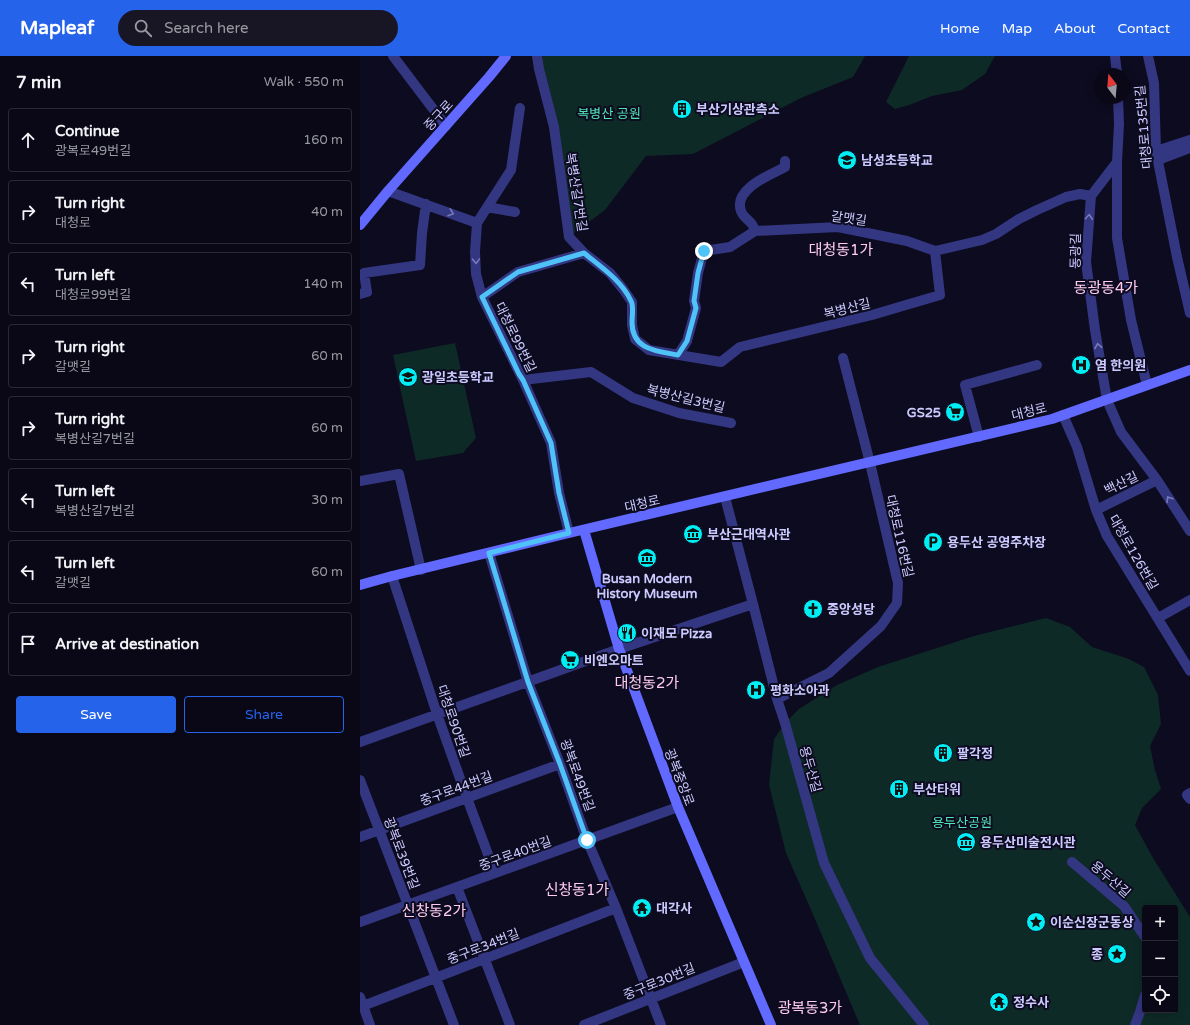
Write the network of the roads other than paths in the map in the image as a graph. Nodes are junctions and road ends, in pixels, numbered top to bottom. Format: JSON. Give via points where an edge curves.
{"nodes":[{"id":1,"x":393,"y":56,"type":"edge"},
{"id":2,"x":537,"y":56,"type":"edge"},
{"id":3,"x":1115,"y":56,"type":"edge"},
{"id":4,"x":1148,"y":56,"type":"edge"},
{"id":5,"x":504,"y":57,"type":"edge"},
{"id":6,"x":1116,"y":68,"type":"edge"},
{"id":7,"x":1118,"y":104,"type":"edge"},
{"id":8,"x":520,"y":108,"type":"dead end"},
{"id":9,"x":446,"y":126,"type":"junction"},
{"id":10,"x":1190,"y":140,"type":"edge"},
{"id":11,"x":1190,"y":148,"type":"edge"},
{"id":12,"x":1157,"y":155,"type":"junction"},
{"id":13,"x":785,"y":161,"type":"dead end"},
{"id":14,"x":1117,"y":162,"type":"junction"},
{"id":15,"x":388,"y":191,"type":"junction"},
{"id":16,"x":1091,"y":196,"type":"junction"},
{"id":17,"x":426,"y":204,"type":"junction"},
{"id":18,"x":487,"y":207,"type":"junction"},
{"id":19,"x":515,"y":212,"type":"dead end"},
{"id":20,"x":477,"y":222,"type":"junction"},
{"id":21,"x":360,"y":224,"type":"edge"},
{"id":22,"x":756,"y":231,"type":"junction"},
{"id":23,"x":935,"y":251,"type":"junction"},
{"id":24,"x":584,"y":253,"type":"junction"},
{"id":25,"x":360,"y":294,"type":"edge"},
{"id":26,"x":482,"y":297,"type":"junction"},
{"id":27,"x":1190,"y":314,"type":"edge"},
{"id":28,"x":678,"y":355,"type":"junction"},
{"id":29,"x":843,"y":358,"type":"dead end"},
{"id":30,"x":721,"y":362,"type":"joint"},
{"id":31,"x":1037,"y":365,"type":"dead end"},
{"id":32,"x":1190,"y":370,"type":"edge"},
{"id":33,"x":523,"y":380,"type":"junction"},
{"id":34,"x":1147,"y":385,"type":"junction"},
{"id":35,"x":1107,"y":400,"type":"junction"},
{"id":36,"x":1063,"y":415,"type":"junction"},
{"id":37,"x":731,"y":423,"type":"dead end"},
{"id":38,"x":979,"y":437,"type":"junction"},
{"id":39,"x":870,"y":462,"type":"junction"},
{"id":40,"x":1157,"y":480,"type":"junction"},
{"id":41,"x":360,"y":481,"type":"edge"},
{"id":42,"x":725,"y":497,"type":"junction"},
{"id":43,"x":1096,"y":510,"type":"junction"},
{"id":44,"x":584,"y":530,"type":"junction"},
{"id":45,"x":1190,"y":531,"type":"edge"},
{"id":46,"x":569,"y":533,"type":"junction"},
{"id":47,"x":489,"y":553,"type":"junction"},
{"id":48,"x":422,"y":570,"type":"junction"},
{"id":49,"x":392,"y":576,"type":"junction"},
{"id":50,"x":360,"y":586,"type":"edge"},
{"id":51,"x":1190,"y":600,"type":"edge"},
{"id":52,"x":753,"y":604,"type":"junction"},
{"id":53,"x":1158,"y":618,"type":"junction"},
{"id":54,"x":619,"y":649,"type":"junction"},
{"id":55,"x":1190,"y":671,"type":"edge"},
{"id":56,"x":528,"y":682,"type":"junction"},
{"id":57,"x":777,"y":699,"type":"junction"},
{"id":58,"x":437,"y":714,"type":"junction"},
{"id":59,"x":360,"y":742,"type":"edge"},
{"id":60,"x":560,"y":764,"type":"junction"},
{"id":61,"x":360,"y":780,"type":"edge"},
{"id":62,"x":1190,"y":793,"type":"edge"},
{"id":63,"x":467,"y":798,"type":"junction"},
{"id":64,"x":1190,"y":799,"type":"edge"},
{"id":65,"x":678,"y":807,"type":"junction"},
{"id":66,"x":379,"y":830,"type":"junction"},
{"id":67,"x":360,"y":837,"type":"edge"},
{"id":68,"x":587,"y":840,"type":"junction"},
{"id":69,"x":1072,"y":862,"type":"dead end"},
{"id":70,"x":495,"y":873,"type":"junction"},
{"id":71,"x":458,"y":887,"type":"junction"},
{"id":72,"x":408,"y":905,"type":"junction"},
{"id":73,"x":616,"y":908,"type":"junction"},
{"id":74,"x":360,"y":922,"type":"edge"},
{"id":75,"x":1142,"y":933,"type":"edge"},
{"id":76,"x":485,"y":959,"type":"junction"},
{"id":77,"x":744,"y":962,"type":"junction"},
{"id":78,"x":436,"y":978,"type":"junction"},
{"id":79,"x":651,"y":998,"type":"junction"},
{"id":80,"x":361,"y":1003,"type":"edge"},
{"id":81,"x":1142,"y":1005,"type":"edge"},
{"id":82,"x":370,"y":1025,"type":"edge"},
{"id":83,"x":454,"y":1025,"type":"edge"},
{"id":84,"x":510,"y":1025,"type":"edge"},
{"id":85,"x":584,"y":1025,"type":"edge"},
{"id":86,"x":661,"y":1025,"type":"edge"},
{"id":87,"x":771,"y":1025,"type":"edge"},
{"id":88,"x":924,"y":1025,"type":"edge"},
{"id":89,"x":1135,"y":1025,"type":"edge"}],
"edges":[{"from":1,"to":9,"type":"street"},
{"from":2,"to":24,"type":"street","name":"복병산길7번길","via":[[554,127],[569,237]]},
{"from":3,"to":6,"type":"street"},
{"from":4,"to":12,"type":"street","name":"대청로135번길","via":[[1154,84]]},
{"from":5,"to":9,"type":"main road","name":"중구로"},
{"from":7,"to":14,"type":"street"},
{"from":8,"to":18,"type":"street","name":"대청로99번길","via":[[511,170]]},
{"from":9,"to":15,"type":"main road","name":"중구로"},
{"from":10,"to":12,"type":"street"},
{"from":11,"to":12,"type":"street"},
{"from":12,"to":27,"type":"street","name":"대청로135번길"},
{"from":13,"to":22,"type":"street","via":[[785,167],[742,194],[741,213]]},
{"from":14,"to":16,"type":"street"},
{"from":14,"to":34,"type":"street","via":[[1117,238],[1131,320]]},
{"from":15,"to":17,"type":"street"},
{"from":15,"to":21,"type":"main road","name":"중구로"},
{"from":16,"to":23,"type":"street","via":[[1080,194],[1066,197],[982,240]]},
{"from":35,"to":16,"type":"street","name":"동광길","one_way":true,"via":[[1086,262]]},
{"from":17,"to":20,"type":"street","one_way":true},
{"from":17,"to":25,"type":"street","via":[[420,265],[364,273],[367,292]]},
{"from":18,"to":19,"type":"street"},
{"from":18,"to":20,"type":"street","name":"대청로99번길"},
{"from":20,"to":26,"type":"street","name":"대청로99번길","one_way":true,"via":[[476,274]]},
{"from":22,"to":23,"type":"street","name":"갈맷길","via":[[838,227],[907,241]]},
{"from":22,"to":28,"type":"street","name":"갈맷길","via":[[730,247],[704,251],[694,301],[696,308],[687,341]]},
{"from":23,"to":30,"type":"street","name":"복병산길","via":[[940,295],[872,315],[740,347]]},
{"from":24,"to":26,"type":"street","via":[[518,272]]},
{"from":24,"to":28,"type":"street","name":"복병산길7번길","via":[[610,273],[632,302],[635,339],[649,350]]},
{"from":26,"to":33,"type":"street","name":"대청로99번길"},
{"from":28,"to":30,"type":"street","name":"복병산길7번길"},
{"from":29,"to":39,"type":"street"},
{"from":31,"to":38,"type":"street","via":[[965,385]]},
{"from":32,"to":34,"type":"main road","name":"대청로"},
{"from":33,"to":37,"type":"street","name":"복병산길3번길","via":[[591,372],[633,398],[679,413]]},
{"from":33,"to":46,"type":"street","name":"대청로99번길","via":[[551,443]]},
{"from":34,"to":35,"type":"main road","name":"대청로"},
{"from":35,"to":36,"type":"main road","name":"대청로"},
{"from":35,"to":40,"type":"street","name":"동광길","via":[[1121,432]]},
{"from":36,"to":38,"type":"main road","name":"대청로"},
{"from":36,"to":43,"type":"street","name":"대청로126번길","via":[[1077,447]]},
{"from":38,"to":39,"type":"main road","name":"대청로"},
{"from":39,"to":42,"type":"main road","name":"대청로"},
{"from":39,"to":57,"type":"street","name":"대청로116번길","via":[[898,583],[897,603],[881,626],[829,673]]},
{"from":40,"to":43,"type":"street","name":"백산길"},
{"from":45,"to":40,"type":"street","name":"동광길","one_way":true},
{"from":41,"to":48,"type":"street","via":[[399,474]]},
{"from":42,"to":44,"type":"main road","name":"대청로"},
{"from":42,"to":52,"type":"street","name":"용두산길"},
{"from":43,"to":53,"type":"street","name":"대청로126번길","via":[[1107,536]]},
{"from":44,"to":46,"type":"main road","name":"대청로"},
{"from":44,"to":54,"type":"main road","name":"광복중앙로"},
{"from":46,"to":47,"type":"main road","name":"대청로"},
{"from":47,"to":48,"type":"main road","name":"대청로"},
{"from":47,"to":56,"type":"street","name":"광복로49번길"},
{"from":48,"to":49,"type":"main road","name":"대청로"},
{"from":49,"to":50,"type":"main road","name":"대청로"},
{"from":49,"to":58,"type":"street","name":"대청로90번길"},
{"from":51,"to":53,"type":"street"},
{"from":52,"to":54,"type":"street"},
{"from":52,"to":57,"type":"street","name":"용두산길"},
{"from":53,"to":55,"type":"street","name":"대청로126번길"},
{"from":54,"to":56,"type":"street"},
{"from":54,"to":65,"type":"main road","name":"광복중앙로"},
{"from":56,"to":58,"type":"street"},
{"from":56,"to":60,"type":"street","name":"광복로49번길"},
{"from":57,"to":88,"type":"street","name":"용두산길","via":[[824,863],[870,958]]},
{"from":58,"to":59,"type":"street"},
{"from":58,"to":63,"type":"street","name":"대청로90번길"},
{"from":60,"to":63,"type":"street","name":"중구로44번길"},
{"from":60,"to":68,"type":"street","name":"광복로49번길"},
{"from":61,"to":66,"type":"street","name":"광복로39번길"},
{"from":62,"to":64,"type":"street","via":[[1187,795]]},
{"from":63,"to":66,"type":"street","name":"중구로44번길"},
{"from":63,"to":70,"type":"street","name":"대청로90번길"},
{"from":65,"to":68,"type":"street","name":"중구로40번길"},
{"from":65,"to":77,"type":"main road","name":"광복중앙로"},
{"from":66,"to":67,"type":"street","name":"중구로44번길"},
{"from":66,"to":72,"type":"street","name":"광복로39번길"},
{"from":68,"to":70,"type":"street","name":"중구로40번길"},
{"from":68,"to":73,"type":"street","name":"광복로49번길"},
{"from":69,"to":75,"type":"street","name":"용두산길","via":[[1124,906]]},
{"from":70,"to":71,"type":"street","name":"중구로40번길"},
{"from":71,"to":72,"type":"street","name":"중구로40번길"},
{"from":71,"to":76,"type":"street"},
{"from":72,"to":74,"type":"street","name":"중구로40번길"},
{"from":72,"to":78,"type":"street","name":"광복로39번길"},
{"from":73,"to":76,"type":"street","name":"중구로34번길"},
{"from":73,"to":79,"type":"street","name":"광복로49번길"},
{"from":76,"to":78,"type":"street","name":"중구로34번길"},
{"from":76,"to":84,"type":"street"},
{"from":77,"to":79,"type":"street","name":"중구로30번길"},
{"from":77,"to":87,"type":"main road","name":"광복중앙로"},
{"from":78,"to":80,"type":"street","name":"중구로34번길"},
{"from":78,"to":83,"type":"street","name":"광복로39번길"},
{"from":79,"to":85,"type":"street","name":"중구로30번길"},
{"from":79,"to":86,"type":"street","name":"광복로49번길"},
{"from":80,"to":82,"type":"street"},
{"from":81,"to":89,"type":"street"}]}
